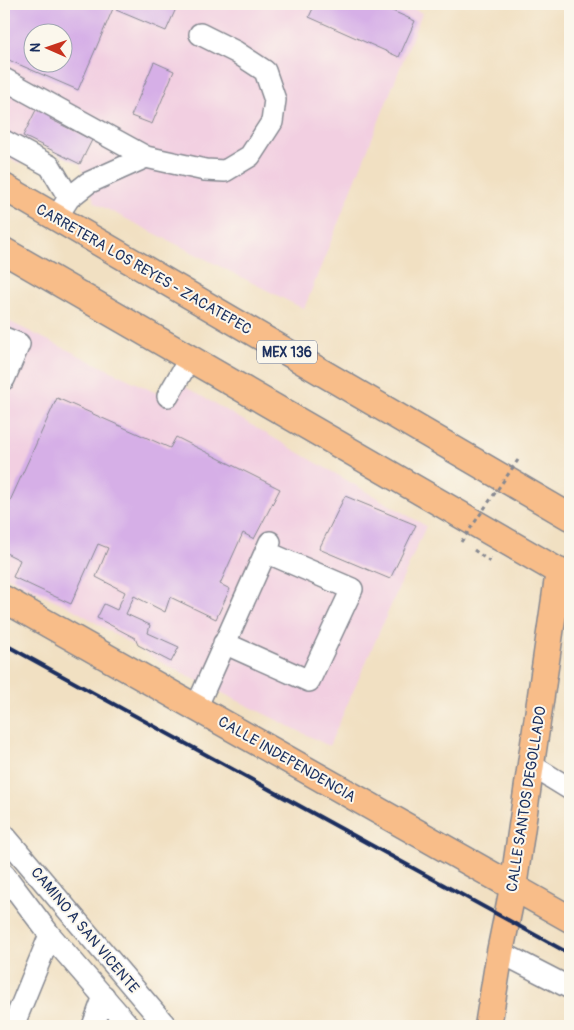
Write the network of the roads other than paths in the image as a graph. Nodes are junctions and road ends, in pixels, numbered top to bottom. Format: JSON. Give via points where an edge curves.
{"nodes":[{"id":1,"x":200,"y":34,"type":"dead end"},
{"id":2,"x":4,"y":80,"type":"edge"},
{"id":3,"x":4,"y":141,"type":"edge"},
{"id":4,"x":146,"y":157,"type":"junction"},
{"id":5,"x":4,"y":187,"type":"edge"},
{"id":6,"x":62,"y":208,"type":"junction"},
{"id":7,"x":4,"y":251,"type":"edge"},
{"id":8,"x":4,"y":338,"type":"edge"},
{"id":9,"x":190,"y":358,"type":"junction"},
{"id":10,"x":4,"y":378,"type":"edge"},
{"id":11,"x":168,"y":396,"type":"dead end"},
{"id":12,"x":570,"y":517,"type":"edge"},
{"id":13,"x":565,"y":574,"type":"edge"},
{"id":14,"x":4,"y":599,"type":"edge"},
{"id":15,"x":224,"y":643,"type":"junction"},
{"id":16,"x":196,"y":708,"type":"junction"},
{"id":17,"x":531,"y":765,"type":"junction"},
{"id":18,"x":570,"y":789,"type":"edge"},
{"id":19,"x":4,"y":834,"type":"edge"},
{"id":20,"x":4,"y":875,"type":"edge"},
{"id":21,"x":513,"y":888,"type":"junction"},
{"id":22,"x":570,"y":919,"type":"edge"},
{"id":23,"x":50,"y":935,"type":"junction"},
{"id":24,"x":500,"y":952,"type":"junction"},
{"id":25,"x":570,"y":988,"type":"edge"},
{"id":26,"x":104,"y":996,"type":"junction"},
{"id":27,"x":14,"y":1026,"type":"edge"},
{"id":28,"x":93,"y":1026,"type":"edge"},
{"id":29,"x":129,"y":1026,"type":"edge"},
{"id":30,"x":166,"y":1026,"type":"edge"},
{"id":31,"x":488,"y":1026,"type":"edge"}],
"edges":[{"from":1,"to":4,"type":"street","via":[[265,71],[275,100],[272,122],[250,156],[225,171],[205,170]]},
{"from":2,"to":4,"type":"street"},
{"from":3,"to":6,"type":"street","via":[[50,166]]},
{"from":4,"to":6,"type":"street","via":[[88,183]]},
{"from":5,"to":6,"type":"main road","name":"CARRETERA LOS REYES - ZACATEPEC","number":"MEX 136"},
{"from":6,"to":12,"type":"main road","name":"CARRETERA LOS REYES - ZACATEPEC","number":"MEX 136"},
{"from":7,"to":9,"type":"main road"},
{"from":8,"to":10,"type":"street","via":[[19,344]]},
{"from":9,"to":11,"type":"street"},
{"from":9,"to":13,"type":"main road"},
{"from":13,"to":17,"type":"main road","name":"CALLE SANTOS DEGOLLADO"},
{"from":14,"to":16,"type":"main road","name":"CALLE INDEPENDENCIA"},
{"from":15,"to":15,"type":"street","via":[[309,681],[352,590],[268,547]]},
{"from":15,"to":16,"type":"street"},
{"from":16,"to":21,"type":"main road","name":"CALLE INDEPENDENCIA"},
{"from":17,"to":18,"type":"street"},
{"from":17,"to":21,"type":"main road","name":"CALLE SANTOS DEGOLLADO"},
{"from":19,"to":30,"type":"street","name":"CAMINO A SAN VICENTE"},
{"from":20,"to":23,"type":"street"},
{"from":21,"to":22,"type":"main road","name":"CALLE INDEPENDENCIA"},
{"from":21,"to":24,"type":"main road","name":"CALLE SANTOS DEGOLLADO"},
{"from":23,"to":26,"type":"street"},
{"from":23,"to":27,"type":"street"},
{"from":24,"to":25,"type":"street"},
{"from":24,"to":31,"type":"main road","name":"CALLE SANTOS DEGOLLADO"},
{"from":26,"to":28,"type":"street"},
{"from":26,"to":29,"type":"street"}]}
